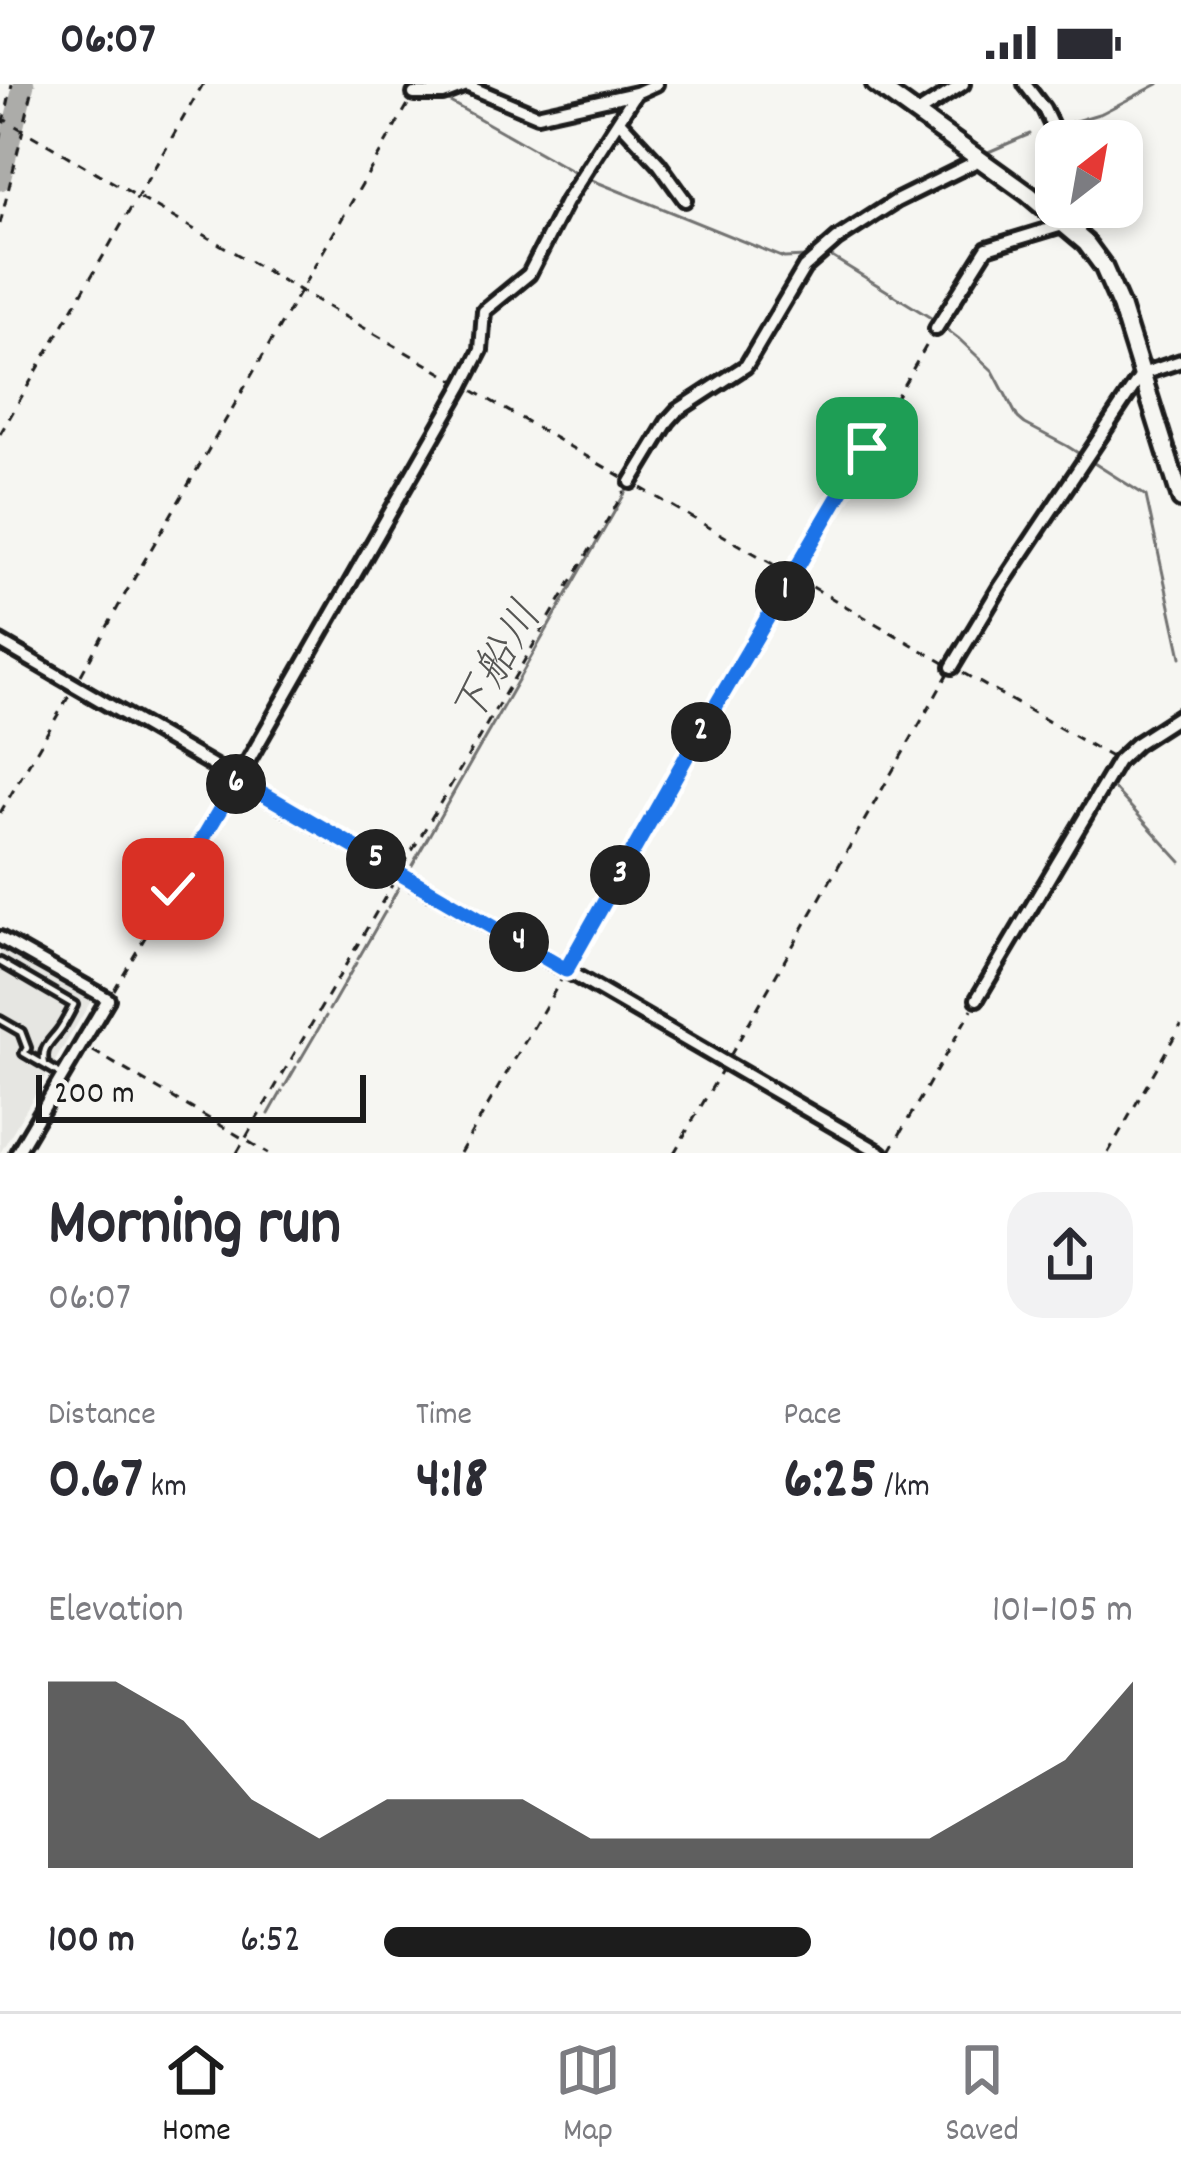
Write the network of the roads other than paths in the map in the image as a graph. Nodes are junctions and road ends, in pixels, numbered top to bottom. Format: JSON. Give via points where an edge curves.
{"nodes":[{"id":1,"x":656,"y":84,"type":"edge"},
{"id":2,"x":875,"y":84,"type":"edge"},
{"id":3,"x":963,"y":84,"type":"edge"},
{"id":4,"x":1024,"y":84,"type":"edge"},
{"id":5,"x":469,"y":85,"type":"edge"},
{"id":6,"x":636,"y":93,"type":"junction"},
{"id":7,"x":414,"y":94,"type":"road end"},
{"id":8,"x":916,"y":114,"type":"junction"},
{"id":9,"x":1049,"y":120,"type":"edge"},
{"id":10,"x":620,"y":122,"type":"junction"},
{"id":11,"x":979,"y":160,"type":"junction"},
{"id":12,"x":685,"y":200,"type":"dead end"},
{"id":13,"x":1071,"y":230,"type":"junction"},
{"id":14,"x":935,"y":329,"type":"road end"},
{"id":15,"x":1181,"y":362,"type":"edge"},
{"id":16,"x":1142,"y":374,"type":"junction"},
{"id":17,"x":631,"y":482,"type":"road end"},
{"id":18,"x":1181,"y":499,"type":"edge"},
{"id":19,"x":0,"y":641,"type":"edge"},
{"id":20,"x":952,"y":667,"type":"road end"},
{"id":21,"x":1181,"y":715,"type":"edge"},
{"id":22,"x":238,"y":779,"type":"junction"},
{"id":23,"x":0,"y":938,"type":"edge"},
{"id":24,"x":0,"y":962,"type":"edge"},
{"id":25,"x":977,"y":999,"type":"road end"},
{"id":26,"x":0,"y":1020,"type":"edge"},
{"id":27,"x":44,"y":1065,"type":"junction"},
{"id":28,"x":62,"y":1076,"type":"junction"},
{"id":29,"x":17,"y":1153,"type":"edge"},
{"id":30,"x":885,"y":1153,"type":"edge"}],
"edges":[{"from":1,"to":6,"type":"street"},
{"from":2,"to":8,"type":"main road"},
{"from":3,"to":8,"type":"street"},
{"from":4,"to":9,"type":"street"},
{"from":5,"to":6,"type":"street","via":[[537,115]]},
{"from":5,"to":7,"type":"street"},
{"from":6,"to":10,"type":"street"},
{"from":8,"to":11,"type":"main road"},
{"from":10,"to":12,"type":"street"},
{"from":10,"to":22,"type":"street","via":[[529,274],[484,311],[481,350],[463,385]]},
{"from":11,"to":13,"type":"main road"},
{"from":11,"to":17,"type":"street","via":[[896,201],[804,268],[746,366],[677,410]]},
{"from":13,"to":14,"type":"street","via":[[986,248]]},
{"from":13,"to":16,"type":"main road","via":[[1112,286]]},
{"from":15,"to":16,"type":"street"},
{"from":16,"to":18,"type":"main road"},
{"from":16,"to":20,"type":"street"},
{"from":19,"to":22,"type":"street"},
{"from":21,"to":25,"type":"street","via":[[1118,760]]},
{"from":22,"to":30,"type":"street"},
{"from":23,"to":28,"type":"street","via":[[108,999]]},
{"from":24,"to":27,"type":"lane","via":[[74,1005],[45,1047]]},
{"from":26,"to":27,"type":"lane","via":[[21,1032],[25,1053]]},
{"from":27,"to":28,"type":"lane"},
{"from":28,"to":29,"type":"street"}]}
